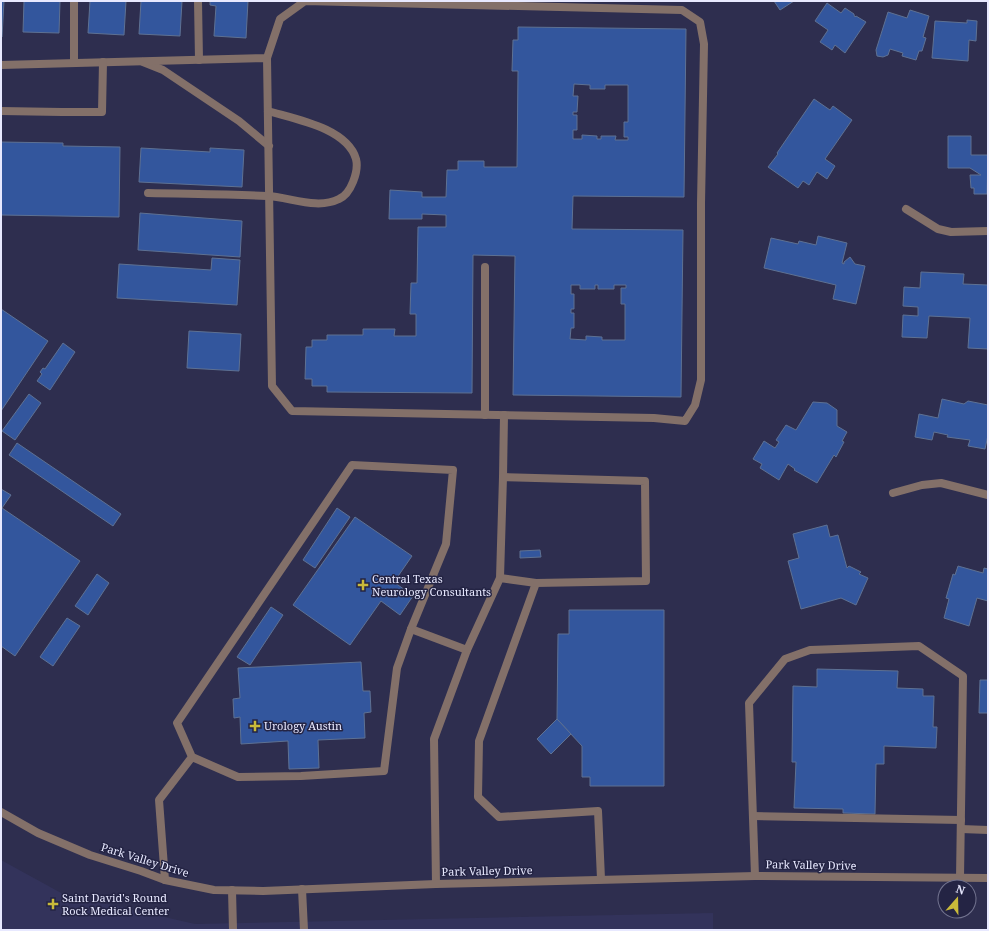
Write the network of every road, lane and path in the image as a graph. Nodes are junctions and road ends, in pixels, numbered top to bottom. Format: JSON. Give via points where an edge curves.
{"nodes":[{"id":1,"x":74,"y":1,"type":"edge"},
{"id":2,"x":198,"y":1,"type":"edge"},
{"id":3,"x":267,"y":58,"type":"junction"},
{"id":4,"x":198,"y":60,"type":"junction"},
{"id":5,"x":141,"y":61,"type":"junction"},
{"id":6,"x":103,"y":62,"type":"junction"},
{"id":7,"x":74,"y":63,"type":"junction"},
{"id":8,"x":1,"y":65,"type":"edge"},
{"id":9,"x":1,"y":111,"type":"edge"},
{"id":10,"x":268,"y":111,"type":"junction"},
{"id":11,"x":269,"y":146,"type":"junction"},
{"id":12,"x":148,"y":193,"type":"dead end"},
{"id":13,"x":270,"y":196,"type":"junction"},
{"id":14,"x":906,"y":209,"type":"dead end"},
{"id":15,"x":988,"y":231,"type":"edge"},
{"id":16,"x":485,"y":267,"type":"dead end"},
{"id":17,"x":485,"y":415,"type":"junction"},
{"id":18,"x":504,"y":415,"type":"junction"},
{"id":19,"x":503,"y":478,"type":"junction"},
{"id":20,"x":893,"y":493,"type":"dead end"},
{"id":21,"x":988,"y":495,"type":"edge"},
{"id":22,"x":500,"y":578,"type":"junction"},
{"id":23,"x":536,"y":583,"type":"junction"},
{"id":24,"x":411,"y":629,"type":"junction"},
{"id":25,"x":467,"y":650,"type":"junction"},
{"id":26,"x":192,"y":757,"type":"junction"},
{"id":27,"x":1,"y":812,"type":"edge"},
{"id":28,"x":753,"y":816,"type":"junction"},
{"id":29,"x":961,"y":820,"type":"junction"},
{"id":30,"x":961,"y":829,"type":"junction"},
{"id":31,"x":988,"y":830,"type":"edge"},
{"id":32,"x":755,"y":876,"type":"junction"},
{"id":33,"x":960,"y":878,"type":"junction"},
{"id":34,"x":988,"y":878,"type":"edge"},
{"id":35,"x":601,"y":879,"type":"junction"},
{"id":36,"x":166,"y":880,"type":"junction"},
{"id":37,"x":436,"y":884,"type":"junction"},
{"id":38,"x":302,"y":889,"type":"junction"},
{"id":39,"x":232,"y":890,"type":"junction"},
{"id":40,"x":233,"y":930,"type":"edge"},
{"id":41,"x":304,"y":930,"type":"edge"}],
"edges":[{"from":1,"to":7,"type":"street"},
{"from":2,"to":4,"type":"street"},
{"from":3,"to":4,"type":"street"},
{"from":3,"to":10,"type":"street"},
{"from":3,"to":18,"type":"street","via":[[280,19],[305,1],[682,10],[700,22],[704,44],[701,380],[695,405],[685,421]]},
{"from":4,"to":5,"type":"street"},
{"from":5,"to":6,"type":"street"},
{"from":5,"to":11,"type":"street","via":[[163,70],[240,121]]},
{"from":6,"to":7,"type":"street"},
{"from":6,"to":9,"type":"street","via":[[102,112]]},
{"from":7,"to":8,"type":"street"},
{"from":10,"to":11,"type":"street"},
{"from":10,"to":13,"type":"street","via":[[334,134],[350,147],[357,164],[356,173],[341,199],[320,204]]},
{"from":11,"to":13,"type":"street"},
{"from":12,"to":13,"type":"street"},
{"from":13,"to":17,"type":"street","via":[[272,386],[292,411]]},
{"from":14,"to":15,"type":"street","via":[[938,229],[951,232]]},
{"from":16,"to":17,"type":"street"},
{"from":17,"to":18,"type":"street"},
{"from":18,"to":19,"type":"street"},
{"from":19,"to":22,"type":"street"},
{"from":19,"to":23,"type":"street","via":[[645,481],[646,581]]},
{"from":20,"to":21,"type":"street","via":[[941,483]]},
{"from":22,"to":23,"type":"street"},
{"from":22,"to":25,"type":"street"},
{"from":23,"to":35,"type":"street","via":[[479,741],[478,797],[499,817],[598,811]]},
{"from":24,"to":25,"type":"street"},
{"from":24,"to":26,"type":"street","via":[[397,668],[384,771],[238,777]]},
{"from":24,"to":26,"type":"street","via":[[446,544],[453,470],[352,465],[177,723]]},
{"from":25,"to":37,"type":"street","via":[[434,739]]},
{"from":26,"to":36,"type":"street","via":[[159,800]]},
{"from":27,"to":36,"type":"street","name":"Park Valley Drive","via":[[38,833],[90,855]]},
{"from":28,"to":29,"type":"street"},
{"from":28,"to":29,"type":"street","via":[[749,703],[785,659],[810,650],[919,646],[963,676]]},
{"from":28,"to":32,"type":"street"},
{"from":29,"to":30,"type":"street"},
{"from":30,"to":31,"type":"street"},
{"from":30,"to":33,"type":"street"},
{"from":32,"to":33,"type":"street","name":"Park Valley Drive"},
{"from":32,"to":35,"type":"street","name":"Park Valley Drive"},
{"from":33,"to":34,"type":"street","name":"Park Valley Drive"},
{"from":35,"to":37,"type":"street","name":"Park Valley Drive"},
{"from":36,"to":39,"type":"street","name":"Park Valley Drive","via":[[214,890]]},
{"from":37,"to":38,"type":"street","name":"Park Valley Drive"},
{"from":38,"to":39,"type":"street","name":"Park Valley Drive"},
{"from":38,"to":41,"type":"street"},
{"from":39,"to":40,"type":"street"}]}
